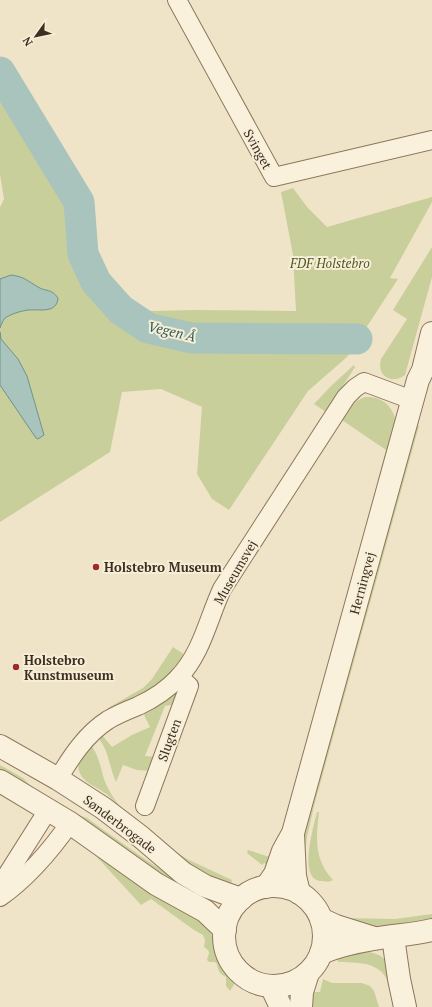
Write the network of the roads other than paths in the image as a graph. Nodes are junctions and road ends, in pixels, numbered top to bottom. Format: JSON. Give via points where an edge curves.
{"nodes":[{"id":1,"x":177,"y":0,"type":"edge"},
{"id":2,"x":432,"y":140,"type":"edge"},
{"id":3,"x":432,"y":333,"type":"edge"},
{"id":4,"x":412,"y":400,"type":"junction"},
{"id":5,"x":179,"y":677,"type":"junction"},
{"id":6,"x":0,"y":746,"type":"edge"},
{"id":7,"x":0,"y":758,"type":"edge"},
{"id":8,"x":58,"y":779,"type":"junction"},
{"id":9,"x":0,"y":781,"type":"edge"},
{"id":10,"x":145,"y":806,"type":"dead end"},
{"id":11,"x":55,"y":807,"type":"junction"},
{"id":12,"x":70,"y":823,"type":"junction"},
{"id":13,"x":293,"y":833,"type":"junction"},
{"id":14,"x":183,"y":873,"type":"junction"},
{"id":15,"x":269,"y":885,"type":"junction"},
{"id":16,"x":0,"y":886,"type":"edge"},
{"id":17,"x":303,"y":896,"type":"junction"},
{"id":18,"x":0,"y":897,"type":"edge"},
{"id":19,"x":241,"y":899,"type":"junction"},
{"id":20,"x":325,"y":924,"type":"junction"},
{"id":21,"x":225,"y":930,"type":"junction"},
{"id":22,"x":432,"y":930,"type":"edge"},
{"id":23,"x":384,"y":938,"type":"junction"},
{"id":24,"x":321,"y":954,"type":"junction"},
{"id":25,"x":304,"y":978,"type":"junction"},
{"id":26,"x":271,"y":986,"type":"junction"},
{"id":27,"x":281,"y":1007,"type":"edge"},
{"id":28,"x":301,"y":1007,"type":"edge"},
{"id":29,"x":406,"y":1007,"type":"edge"}],
"edges":[{"from":1,"to":2,"type":"street","name":"Svinget","via":[[274,177]]},
{"from":3,"to":4,"type":"street","name":"Herningvej"},
{"from":4,"to":5,"type":"street","name":"Museumsvej","via":[[364,382],[346,397],[222,589],[202,643],[193,660]]},
{"from":4,"to":13,"type":"street","name":"Herningvej"},
{"from":5,"to":8,"type":"street","name":"Museumsvej","via":[[155,697],[98,727],[74,753]]},
{"from":5,"to":10,"type":"street","name":"Slugten","via":[[188,686]]},
{"from":6,"to":8,"type":"street","name":"Sønderbrogade"},
{"from":7,"to":11,"type":"street","via":[[52,791]]},
{"from":8,"to":14,"type":"street","name":"Sønderbrogade","via":[[135,832]]},
{"from":9,"to":11,"type":"street"},
{"from":11,"to":12,"type":"street"},
{"from":11,"to":14,"type":"street","via":[[75,805]]},
{"from":11,"to":16,"type":"street"},
{"from":12,"to":18,"type":"street","via":[[50,850]]},
{"from":12,"to":21,"type":"street","name":"Sønderbrogade","via":[[156,884],[205,911]]},
{"from":13,"to":15,"type":"street","name":"Herningvej"},
{"from":13,"to":17,"type":"street","name":"Herningvej","via":[[295,876]]},
{"from":14,"to":19,"type":"street","name":"Sønderbrogade","via":[[205,886]]},
{"from":15,"to":17,"type":"street","via":[[286,888]]},
{"from":15,"to":19,"type":"street"},
{"from":17,"to":20,"type":"street","via":[[315,908]]},
{"from":19,"to":21,"type":"street","via":[[230,913]]},
{"from":20,"to":23,"type":"street"},
{"from":20,"to":24,"type":"street"},
{"from":21,"to":26,"type":"street","via":[[229,957],[240,972],[254,982]]},
{"from":22,"to":23,"type":"street"},
{"from":23,"to":24,"type":"street","via":[[337,946]]},
{"from":23,"to":29,"type":"street"},
{"from":24,"to":25,"type":"street"},
{"from":25,"to":26,"type":"street"},
{"from":25,"to":28,"type":"street"},
{"from":26,"to":27,"type":"street"}]}
